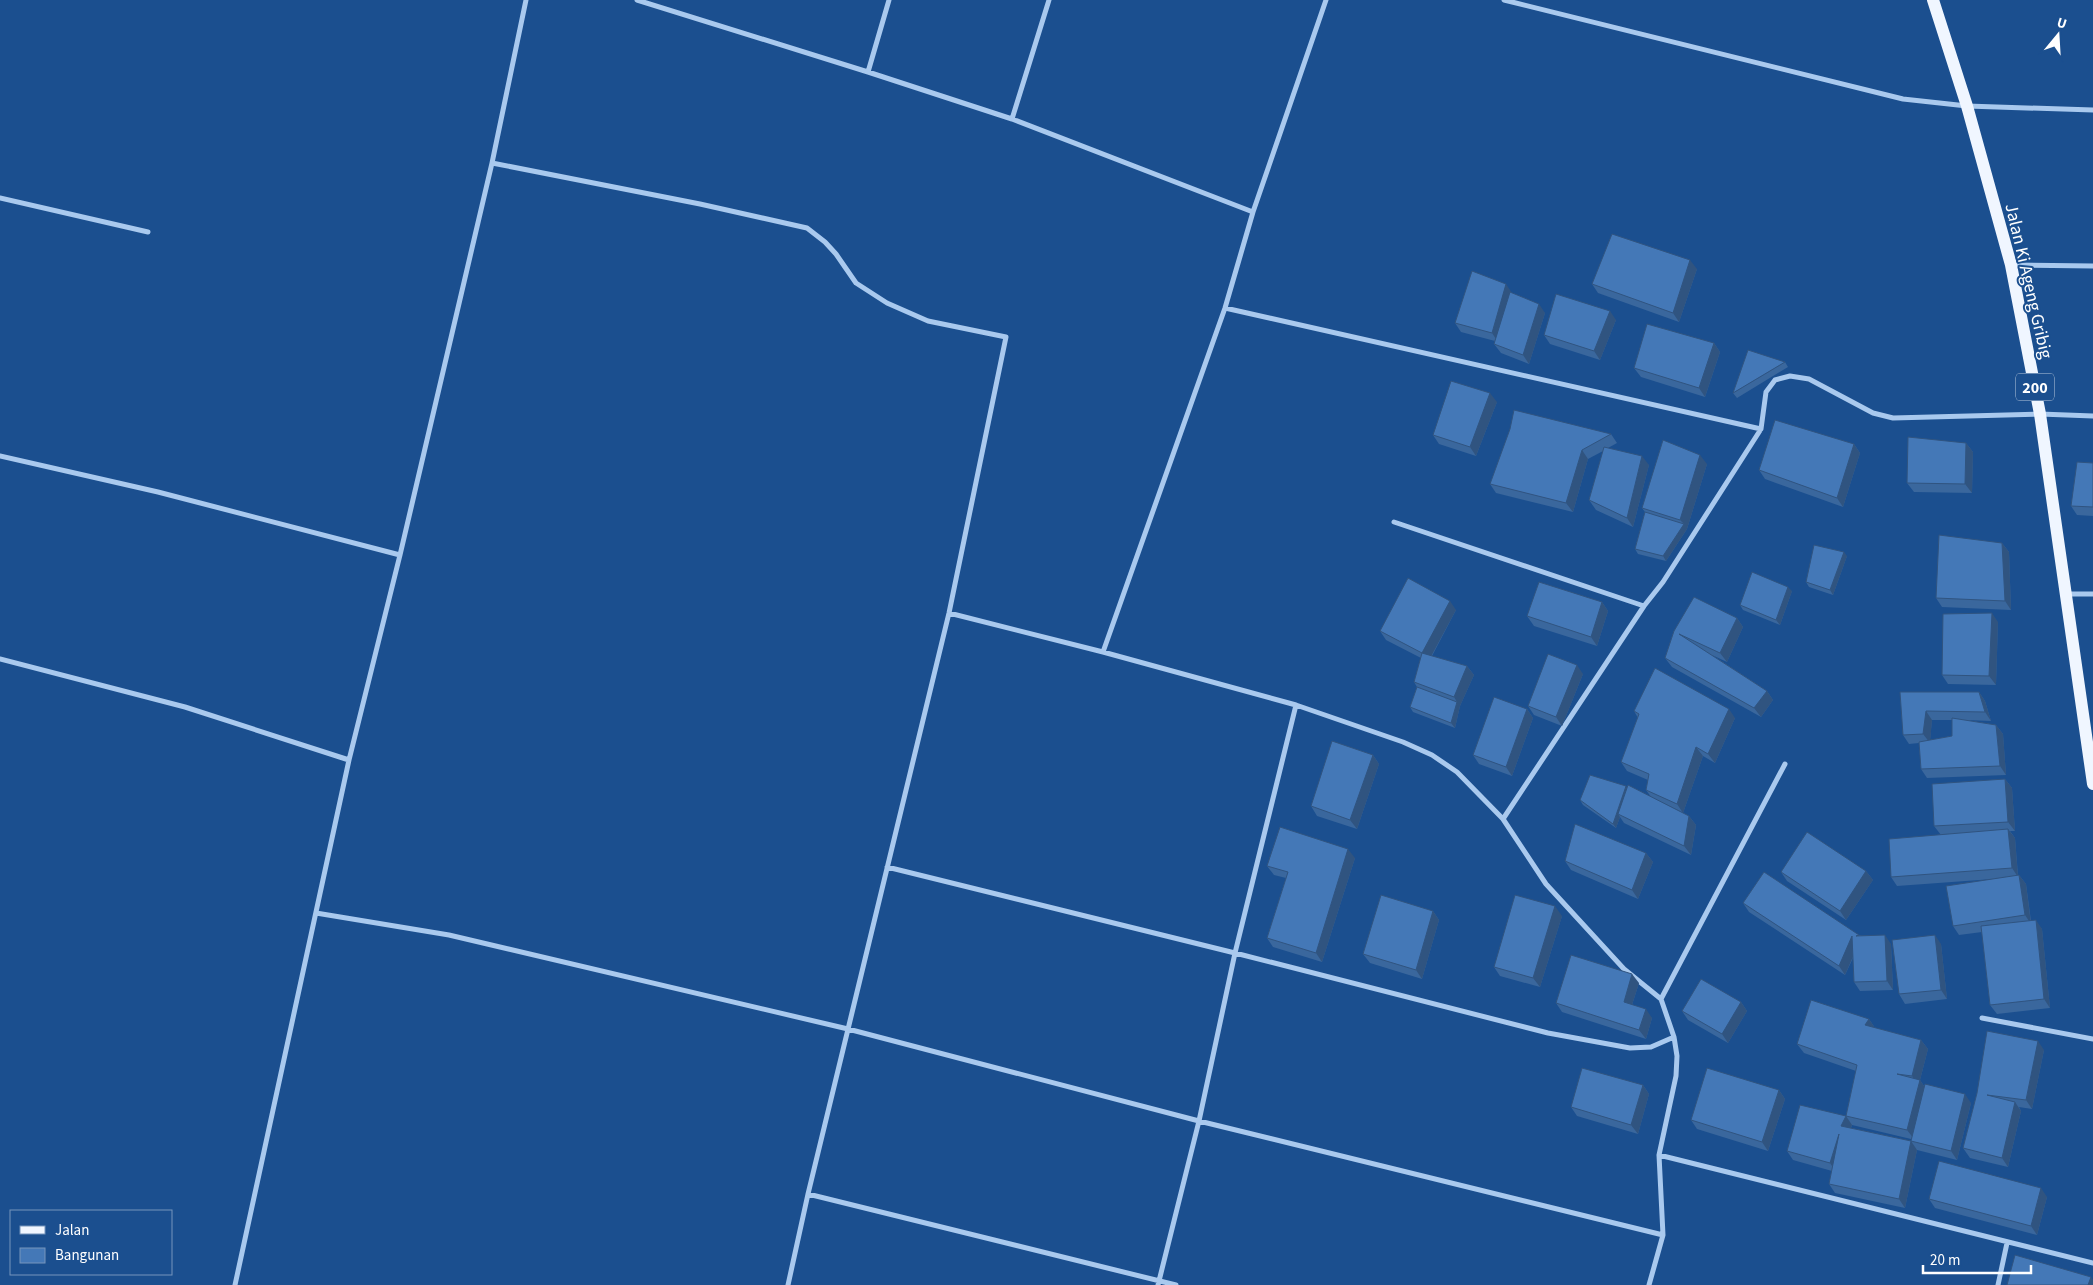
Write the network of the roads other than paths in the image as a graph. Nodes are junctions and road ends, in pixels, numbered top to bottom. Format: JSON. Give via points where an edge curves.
{"nodes":[{"id":1,"x":526,"y":0,"type":"edge"},
{"id":2,"x":637,"y":0,"type":"edge"},
{"id":3,"x":890,"y":0,"type":"edge"},
{"id":4,"x":1048,"y":0,"type":"edge"},
{"id":5,"x":1326,"y":0,"type":"edge"},
{"id":6,"x":1504,"y":0,"type":"edge"},
{"id":7,"x":1933,"y":0,"type":"edge"},
{"id":8,"x":868,"y":72,"type":"junction"},
{"id":9,"x":1967,"y":106,"type":"junction"},
{"id":10,"x":2093,"y":110,"type":"edge"},
{"id":11,"x":1012,"y":119,"type":"junction"},
{"id":12,"x":492,"y":163,"type":"junction"},
{"id":13,"x":0,"y":198,"type":"edge"},
{"id":14,"x":1253,"y":212,"type":"junction"},
{"id":15,"x":148,"y":232,"type":"dead end"},
{"id":16,"x":2011,"y":265,"type":"junction"},
{"id":17,"x":2093,"y":266,"type":"edge"},
{"id":18,"x":1225,"y":308,"type":"junction"},
{"id":19,"x":2040,"y":414,"type":"junction"},
{"id":20,"x":2093,"y":416,"type":"edge"},
{"id":21,"x":1761,"y":429,"type":"junction"},
{"id":22,"x":0,"y":456,"type":"edge"},
{"id":23,"x":1394,"y":522,"type":"dead end"},
{"id":24,"x":400,"y":555,"type":"junction"},
{"id":25,"x":2065,"y":594,"type":"junction"},
{"id":26,"x":2093,"y":594,"type":"edge"},
{"id":27,"x":1644,"y":606,"type":"junction"},
{"id":28,"x":950,"y":613,"type":"junction"},
{"id":29,"x":1103,"y":652,"type":"junction"},
{"id":30,"x":0,"y":658,"type":"edge"},
{"id":31,"x":1296,"y":706,"type":"junction"},
{"id":32,"x":2091,"y":754,"type":"edge"},
{"id":33,"x":349,"y":760,"type":"junction"},
{"id":34,"x":1785,"y":764,"type":"dead end"},
{"id":35,"x":2093,"y":784,"type":"edge"},
{"id":36,"x":1503,"y":819,"type":"junction"},
{"id":37,"x":887,"y":867,"type":"junction"},
{"id":38,"x":316,"y":913,"type":"junction"},
{"id":39,"x":1235,"y":953,"type":"junction"},
{"id":40,"x":1661,"y":999,"type":"junction"},
{"id":41,"x":1982,"y":1018,"type":"dead end"},
{"id":42,"x":848,"y":1029,"type":"junction"},
{"id":43,"x":1674,"y":1037,"type":"junction"},
{"id":44,"x":2093,"y":1039,"type":"edge"},
{"id":45,"x":1199,"y":1121,"type":"junction"},
{"id":46,"x":1659,"y":1155,"type":"junction"},
{"id":47,"x":808,"y":1194,"type":"junction"},
{"id":48,"x":1663,"y":1235,"type":"junction"},
{"id":49,"x":2007,"y":1243,"type":"junction"},
{"id":50,"x":2093,"y":1263,"type":"edge"},
{"id":51,"x":1158,"y":1283,"type":"edge"},
{"id":52,"x":235,"y":1285,"type":"edge"},
{"id":53,"x":788,"y":1285,"type":"edge"},
{"id":54,"x":1176,"y":1285,"type":"edge"},
{"id":55,"x":1650,"y":1285,"type":"edge"},
{"id":56,"x":1998,"y":1285,"type":"edge"}],
"edges":[{"from":1,"to":12,"type":"street"},
{"from":2,"to":8,"type":"street"},
{"from":3,"to":8,"type":"street"},
{"from":4,"to":11,"type":"street"},
{"from":5,"to":14,"type":"street"},
{"from":6,"to":9,"type":"street","via":[[1903,99]]},
{"from":7,"to":9,"type":"main road","name":"Jalan Ki Ageng Gribig","number":"200"},
{"from":8,"to":11,"type":"street"},
{"from":9,"to":10,"type":"street"},
{"from":9,"to":16,"type":"main road","name":"Jalan Ki Ageng Gribig","number":"200"},
{"from":11,"to":14,"type":"street"},
{"from":12,"to":24,"type":"street"},
{"from":12,"to":28,"type":"street","via":[[807,228],[831,248],[856,283],[886,303],[928,321],[1006,336]]},
{"from":13,"to":15,"type":"street"},
{"from":14,"to":18,"type":"street"},
{"from":16,"to":17,"type":"street"},
{"from":16,"to":19,"type":"main road","name":"Jalan Ki Ageng Gribig","number":"200"},
{"from":18,"to":21,"type":"street"},
{"from":18,"to":29,"type":"street"},
{"from":19,"to":20,"type":"street"},
{"from":19,"to":21,"type":"street","via":[[1892,418],[1873,413],[1808,379],[1790,376],[1775,380],[1766,392]]},
{"from":19,"to":25,"type":"main road","name":"Jalan Ki Ageng Gribig","number":"200"},
{"from":21,"to":27,"type":"street","via":[[1663,582]]},
{"from":22,"to":24,"type":"street","via":[[158,492]]},
{"from":23,"to":27,"type":"street"},
{"from":24,"to":33,"type":"street"},
{"from":25,"to":26,"type":"street"},
{"from":25,"to":32,"type":"main road","name":"Jalan Ki Ageng Gribig","number":"200"},
{"from":27,"to":36,"type":"street"},
{"from":28,"to":29,"type":"street"},
{"from":28,"to":37,"type":"street"},
{"from":29,"to":31,"type":"street"},
{"from":30,"to":33,"type":"street","via":[[185,707]]},
{"from":31,"to":36,"type":"street","via":[[1432,755],[1457,772]]},
{"from":31,"to":39,"type":"street"},
{"from":32,"to":35,"type":"main road","name":"Jalan Ki Ageng Gribig","number":"200"},
{"from":33,"to":38,"type":"street"},
{"from":34,"to":40,"type":"street"},
{"from":36,"to":40,"type":"street","via":[[1546,884],[1624,969]]},
{"from":37,"to":39,"type":"street"},
{"from":37,"to":42,"type":"street"},
{"from":38,"to":42,"type":"street","via":[[449,935]]},
{"from":38,"to":52,"type":"street"},
{"from":39,"to":43,"type":"street","via":[[1592,1042],[1630,1048],[1651,1047]]},
{"from":39,"to":45,"type":"street"},
{"from":40,"to":43,"type":"street"},
{"from":41,"to":44,"type":"street"},
{"from":42,"to":45,"type":"street"},
{"from":42,"to":47,"type":"street"},
{"from":43,"to":46,"type":"street","via":[[1676,1076]]},
{"from":45,"to":48,"type":"street"},
{"from":45,"to":51,"type":"street"},
{"from":46,"to":48,"type":"street"},
{"from":46,"to":49,"type":"street"},
{"from":47,"to":51,"type":"street"},
{"from":47,"to":53,"type":"street"},
{"from":48,"to":55,"type":"street"},
{"from":49,"to":50,"type":"street"},
{"from":49,"to":56,"type":"street"},
{"from":51,"to":54,"type":"street"}]}
